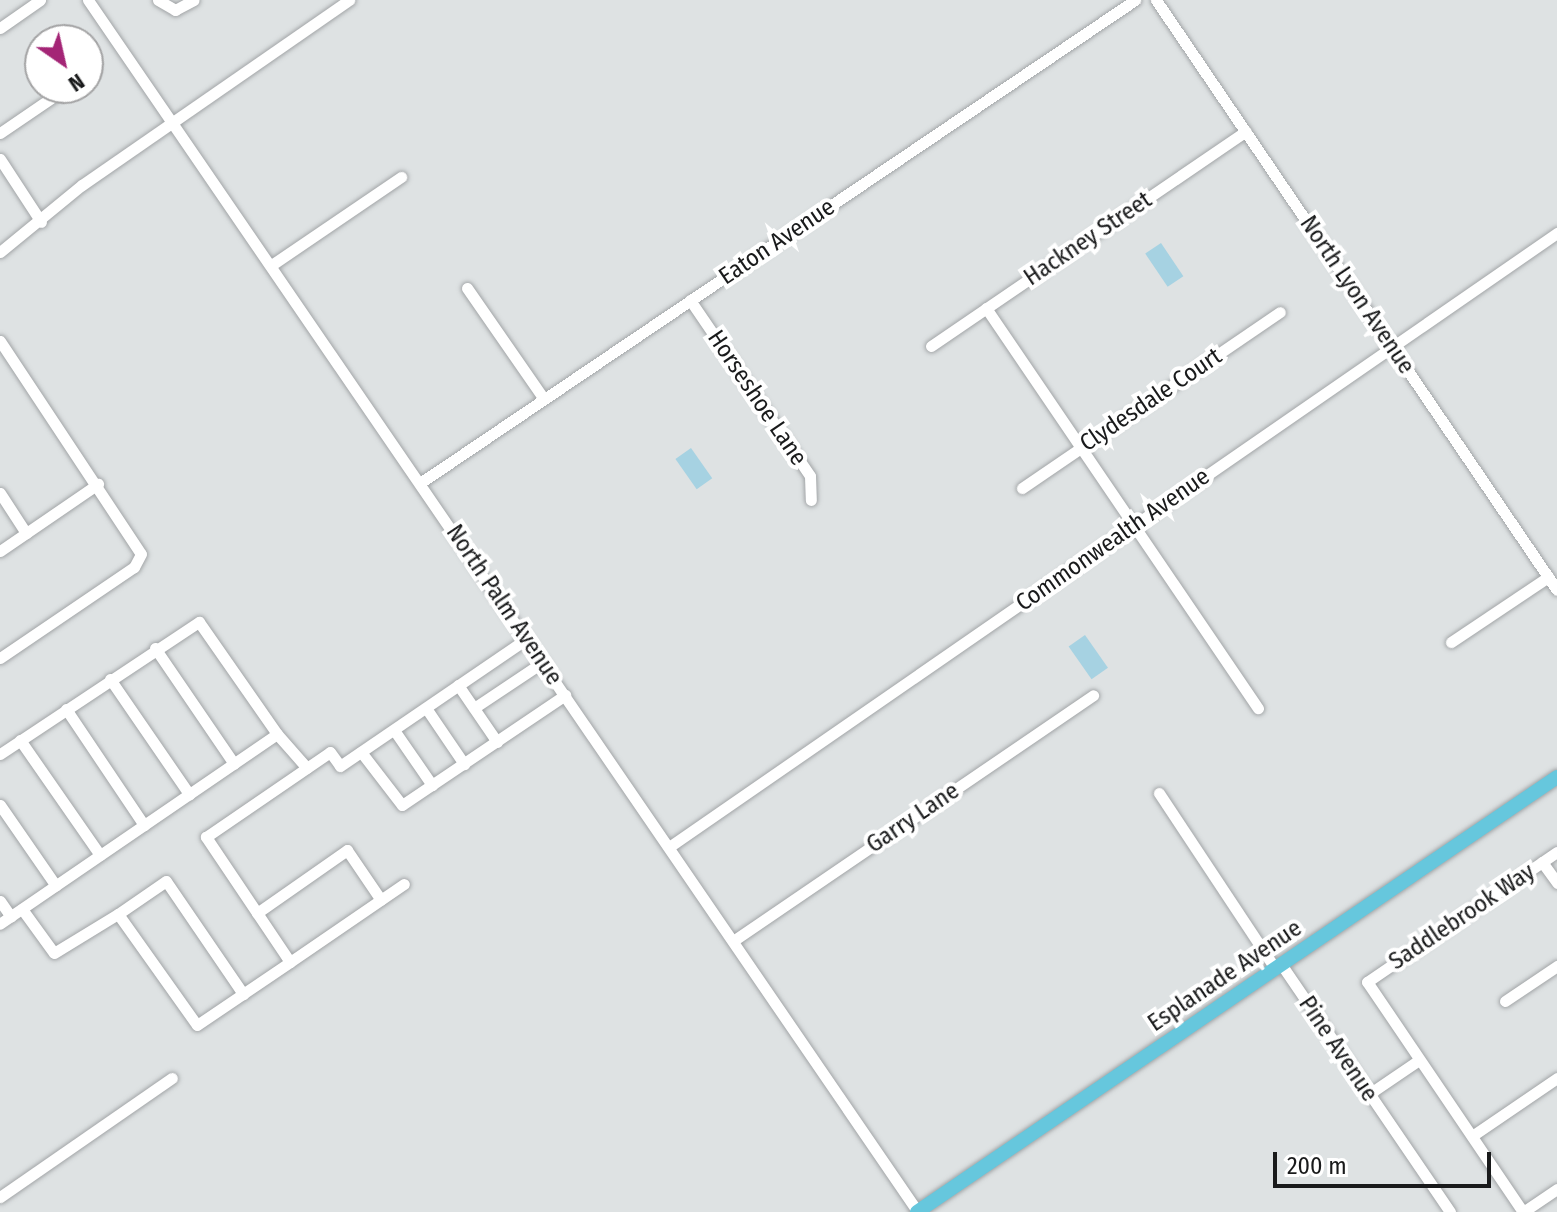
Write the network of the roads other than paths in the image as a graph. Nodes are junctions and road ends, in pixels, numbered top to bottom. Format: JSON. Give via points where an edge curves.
{"nodes":[{"id":1,"x":40,"y":0,"type":"edge"},
{"id":2,"x":88,"y":0,"type":"edge"},
{"id":3,"x":158,"y":0,"type":"edge"},
{"id":4,"x":194,"y":0,"type":"edge"},
{"id":5,"x":349,"y":0,"type":"edge"},
{"id":6,"x":1135,"y":0,"type":"edge"},
{"id":7,"x":1156,"y":0,"type":"edge"},
{"id":8,"x":0,"y":28,"type":"edge"},
{"id":9,"x":43,"y":104,"type":"edge"},
{"id":10,"x":172,"y":121,"type":"junction"},
{"id":11,"x":1246,"y":131,"type":"junction"},
{"id":12,"x":0,"y":133,"type":"edge"},
{"id":13,"x":0,"y":159,"type":"edge"},
{"id":14,"x":401,"y":177,"type":"dead end"},
{"id":15,"x":41,"y":222,"type":"junction"},
{"id":16,"x":1557,"y":233,"type":"edge"},
{"id":17,"x":0,"y":252,"type":"edge"},
{"id":18,"x":273,"y":264,"type":"junction"},
{"id":19,"x":467,"y":288,"type":"dead end"},
{"id":20,"x":690,"y":300,"type":"junction"},
{"id":21,"x":986,"y":308,"type":"junction"},
{"id":22,"x":1280,"y":312,"type":"dead end"},
{"id":23,"x":0,"y":341,"type":"edge"},
{"id":24,"x":931,"y":346,"type":"dead end"},
{"id":25,"x":1392,"y":346,"type":"junction"},
{"id":26,"x":544,"y":399,"type":"junction"},
{"id":27,"x":1081,"y":448,"type":"junction"},
{"id":28,"x":420,"y":483,"type":"junction"},
{"id":29,"x":98,"y":484,"type":"junction"},
{"id":30,"x":1022,"y":488,"type":"dead end"},
{"id":31,"x":0,"y":493,"type":"edge"},
{"id":32,"x":811,"y":500,"type":"dead end"},
{"id":33,"x":1133,"y":526,"type":"junction"},
{"id":34,"x":26,"y":533,"type":"junction"},
{"id":35,"x":0,"y":551,"type":"edge"},
{"id":36,"x":1548,"y":577,"type":"junction"},
{"id":37,"x":1557,"y":590,"type":"edge"},
{"id":38,"x":526,"y":639,"type":"junction"},
{"id":39,"x":1451,"y":642,"type":"dead end"},
{"id":40,"x":155,"y":648,"type":"junction"},
{"id":41,"x":0,"y":658,"type":"edge"},
{"id":42,"x":543,"y":662,"type":"junction"},
{"id":43,"x":110,"y":679,"type":"junction"},
{"id":44,"x":458,"y":685,"type":"junction"},
{"id":45,"x":565,"y":695,"type":"junction"},
{"id":46,"x":1093,"y":695,"type":"dead end"},
{"id":47,"x":426,"y":708,"type":"junction"},
{"id":48,"x":474,"y":708,"type":"junction"},
{"id":49,"x":1258,"y":708,"type":"dead end"},
{"id":50,"x":66,"y":709,"type":"junction"},
{"id":51,"x":394,"y":730,"type":"junction"},
{"id":52,"x":277,"y":734,"type":"junction"},
{"id":53,"x":20,"y":740,"type":"junction"},
{"id":54,"x":497,"y":742,"type":"junction"},
{"id":55,"x":361,"y":752,"type":"junction"},
{"id":56,"x":0,"y":754,"type":"edge"},
{"id":57,"x":234,"y":764,"type":"junction"},
{"id":58,"x":464,"y":764,"type":"junction"},
{"id":59,"x":307,"y":768,"type":"junction"},
{"id":60,"x":1557,"y":777,"type":"edge"},
{"id":61,"x":432,"y":785,"type":"junction"},
{"id":62,"x":1159,"y":793,"type":"dead end"},
{"id":63,"x":189,"y":794,"type":"junction"},
{"id":64,"x":0,"y":805,"type":"edge"},
{"id":65,"x":144,"y":825,"type":"junction"},
{"id":66,"x":669,"y":847,"type":"junction"},
{"id":67,"x":1557,"y":852,"type":"edge"},
{"id":68,"x":100,"y":855,"type":"junction"},
{"id":69,"x":1542,"y":862,"type":"junction"},
{"id":70,"x":1557,"y":883,"type":"edge"},
{"id":71,"x":404,"y":884,"type":"dead end"},
{"id":72,"x":56,"y":886,"type":"junction"},
{"id":73,"x":381,"y":900,"type":"junction"},
{"id":74,"x":0,"y":901,"type":"edge"},
{"id":75,"x":22,"y":909,"type":"junction"},
{"id":76,"x":257,"y":913,"type":"junction"},
{"id":77,"x":118,"y":914,"type":"junction"},
{"id":78,"x":11,"y":917,"type":"junction"},
{"id":79,"x":0,"y":924,"type":"edge"},
{"id":80,"x":733,"y":941,"type":"junction"},
{"id":81,"x":290,"y":962,"type":"junction"},
{"id":82,"x":1278,"y":966,"type":"junction"},
{"id":83,"x":1557,"y":966,"type":"edge"},
{"id":84,"x":243,"y":994,"type":"junction"},
{"id":85,"x":1505,"y":1001,"type":"dead end"},
{"id":86,"x":1419,"y":1060,"type":"junction"},
{"id":87,"x":172,"y":1078,"type":"dead end"},
{"id":88,"x":1557,"y":1078,"type":"edge"},
{"id":89,"x":1369,"y":1094,"type":"junction"},
{"id":90,"x":1472,"y":1136,"type":"junction"},
{"id":91,"x":1557,"y":1189,"type":"edge"},
{"id":92,"x":0,"y":1197,"type":"edge"},
{"id":93,"x":917,"y":1212,"type":"edge"},
{"id":94,"x":1450,"y":1212,"type":"edge"},
{"id":95,"x":1523,"y":1212,"type":"edge"}],
"edges":[{"from":1,"to":8,"type":"street"},
{"from":2,"to":10,"type":"street","name":"North Palm Avenue"},
{"from":3,"to":4,"type":"street","via":[[175,10]]},
{"from":5,"to":10,"type":"street"},
{"from":6,"to":20,"type":"street","name":"Eaton Avenue"},
{"from":7,"to":11,"type":"street","name":"North Lyon Avenue"},
{"from":9,"to":12,"type":"street"},
{"from":10,"to":15,"type":"street"},
{"from":10,"to":18,"type":"street","name":"North Palm Avenue"},
{"from":11,"to":21,"type":"street","name":"Hackney Street"},
{"from":11,"to":25,"type":"street","name":"North Lyon Avenue"},
{"from":13,"to":15,"type":"street"},
{"from":14,"to":18,"type":"street"},
{"from":15,"to":17,"type":"street"},
{"from":16,"to":25,"type":"street","name":"Commonwealth Avenue"},
{"from":18,"to":28,"type":"street","name":"North Palm Avenue"},
{"from":19,"to":26,"type":"street"},
{"from":20,"to":26,"type":"street","name":"Eaton Avenue"},
{"from":20,"to":32,"type":"street","name":"Horseshoe Lane","via":[[810,476]]},
{"from":21,"to":24,"type":"street","name":"Hackney Street"},
{"from":21,"to":27,"type":"street"},
{"from":22,"to":27,"type":"street","name":"Clydesdale Court"},
{"from":23,"to":29,"type":"street"},
{"from":25,"to":33,"type":"street","name":"Commonwealth Avenue"},
{"from":25,"to":36,"type":"street","name":"North Lyon Avenue"},
{"from":26,"to":28,"type":"street","name":"Eaton Avenue"},
{"from":27,"to":30,"type":"street","name":"Clydesdale Court"},
{"from":27,"to":33,"type":"street"},
{"from":28,"to":38,"type":"street","name":"North Palm Avenue"},
{"from":29,"to":34,"type":"street"},
{"from":29,"to":41,"type":"street","via":[[141,554],[134,567]]},
{"from":31,"to":34,"type":"street"},
{"from":33,"to":49,"type":"street"},
{"from":33,"to":66,"type":"street","name":"Commonwealth Avenue"},
{"from":34,"to":35,"type":"street"},
{"from":36,"to":37,"type":"street","name":"North Lyon Avenue"},
{"from":36,"to":39,"type":"street"},
{"from":38,"to":42,"type":"street","name":"North Palm Avenue"},
{"from":38,"to":44,"type":"street"},
{"from":40,"to":43,"type":"street"},
{"from":40,"to":52,"type":"street","via":[[199,622]]},
{"from":40,"to":57,"type":"street"},
{"from":42,"to":45,"type":"street","name":"North Palm Avenue"},
{"from":42,"to":48,"type":"street"},
{"from":43,"to":50,"type":"street"},
{"from":43,"to":63,"type":"street"},
{"from":44,"to":47,"type":"street"},
{"from":44,"to":48,"type":"street"},
{"from":45,"to":54,"type":"street"},
{"from":45,"to":66,"type":"street","name":"North Palm Avenue"},
{"from":46,"to":80,"type":"street","name":"Garry Lane"},
{"from":47,"to":51,"type":"street"},
{"from":47,"to":58,"type":"street"},
{"from":48,"to":54,"type":"street"},
{"from":50,"to":53,"type":"street"},
{"from":50,"to":65,"type":"street"},
{"from":51,"to":55,"type":"street"},
{"from":51,"to":61,"type":"street"},
{"from":52,"to":57,"type":"street"},
{"from":52,"to":59,"type":"street"},
{"from":53,"to":56,"type":"street"},
{"from":53,"to":68,"type":"street"},
{"from":54,"to":58,"type":"street"},
{"from":55,"to":59,"type":"street","via":[[340,766],[330,752]]},
{"from":55,"to":61,"type":"street","via":[[398,804]]},
{"from":57,"to":63,"type":"street"},
{"from":58,"to":61,"type":"street"},
{"from":59,"to":76,"type":"street","via":[[206,837]]},
{"from":60,"to":82,"type":"main road","name":"Esplanade Avenue"},
{"from":62,"to":82,"type":"street","name":"Pine Avenue"},
{"from":63,"to":65,"type":"street"},
{"from":64,"to":72,"type":"street"},
{"from":65,"to":68,"type":"street"},
{"from":66,"to":80,"type":"street","name":"North Palm Avenue"},
{"from":67,"to":69,"type":"street","name":"Saddlebrook Way"},
{"from":68,"to":72,"type":"street"},
{"from":69,"to":70,"type":"street"},
{"from":69,"to":86,"type":"street","name":"Saddlebrook Way","via":[[1367,982]]},
{"from":71,"to":73,"type":"street"},
{"from":72,"to":75,"type":"street"},
{"from":73,"to":76,"type":"street","via":[[347,850]]},
{"from":73,"to":81,"type":"street"},
{"from":74,"to":78,"type":"street"},
{"from":75,"to":77,"type":"street","via":[[54,953]]},
{"from":75,"to":78,"type":"street"},
{"from":76,"to":81,"type":"street"},
{"from":77,"to":84,"type":"street","via":[[191,1023]]},
{"from":77,"to":84,"type":"street","via":[[166,881]]},
{"from":78,"to":79,"type":"street"},
{"from":80,"to":93,"type":"street","name":"North Palm Avenue"},
{"from":81,"to":84,"type":"street"},
{"from":82,"to":89,"type":"street","name":"Pine Avenue"},
{"from":82,"to":93,"type":"main road","name":"Esplanade Avenue"},
{"from":83,"to":85,"type":"street"},
{"from":86,"to":89,"type":"street"},
{"from":86,"to":90,"type":"street"},
{"from":87,"to":92,"type":"street"},
{"from":88,"to":90,"type":"street"},
{"from":89,"to":94,"type":"street","name":"Pine Avenue"},
{"from":90,"to":95,"type":"street"},
{"from":91,"to":95,"type":"street"}]}
